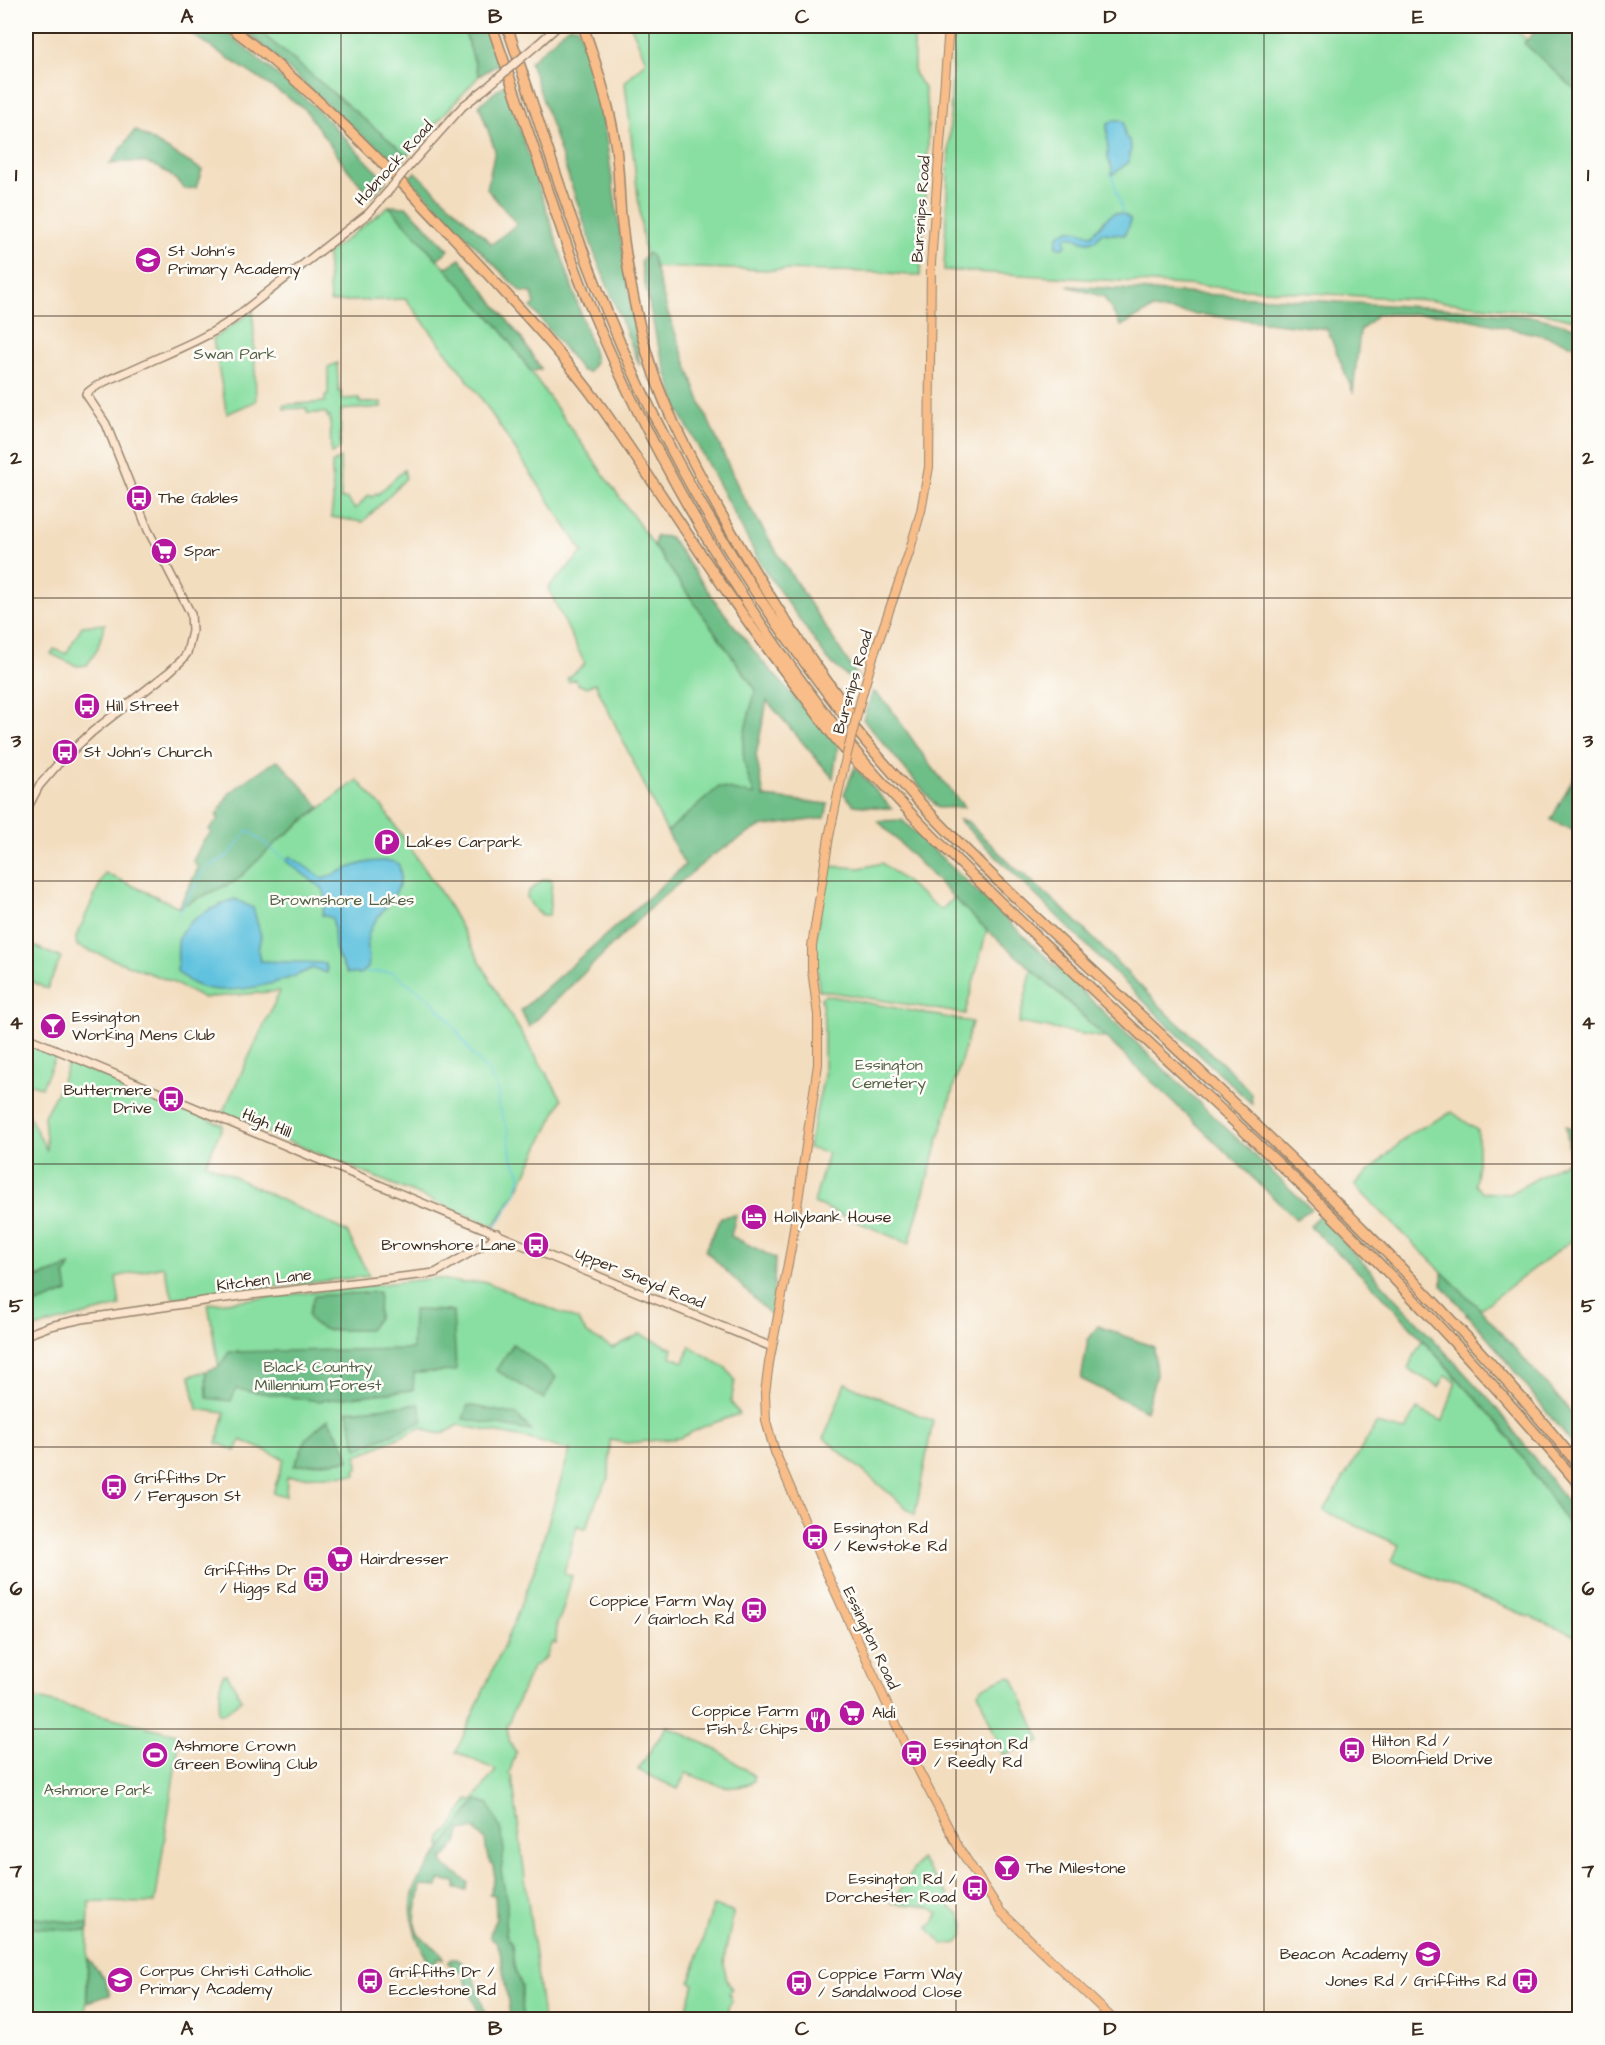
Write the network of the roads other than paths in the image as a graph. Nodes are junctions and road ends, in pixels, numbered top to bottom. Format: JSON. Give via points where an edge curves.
{"nodes":[{"id":1,"x":229,"y":26,"type":"edge"},
{"id":2,"x":492,"y":26,"type":"edge"},
{"id":3,"x":507,"y":26,"type":"edge"},
{"id":4,"x":558,"y":26,"type":"edge"},
{"id":5,"x":583,"y":26,"type":"edge"},
{"id":6,"x":949,"y":26,"type":"edge"},
{"id":7,"x":658,"y":384,"type":"junction"},
{"id":8,"x":642,"y":468,"type":"junction"},
{"id":9,"x":705,"y":507,"type":"junction"},
{"id":10,"x":747,"y":603,"type":"junction"},
{"id":11,"x":876,"y":753,"type":"junction"},
{"id":12,"x":885,"y":783,"type":"junction"},
{"id":13,"x":26,"y":810,"type":"edge"},
{"id":14,"x":26,"y":1038,"type":"edge"},
{"id":15,"x":498,"y":1233,"type":"junction"},
{"id":16,"x":26,"y":1335,"type":"edge"},
{"id":17,"x":772,"y":1347,"type":"junction"},
{"id":18,"x":1580,"y":1467,"type":"edge"},
{"id":19,"x":1580,"y":1486,"type":"edge"},
{"id":20,"x":1114,"y":2019,"type":"edge"}],
"edges":[{"from":1,"to":8,"type":"highway","via":[[326,107],[511,299],[600,407]]},
{"from":2,"to":10,"type":"highway","via":[[566,244],[619,375],[692,514]]},
{"from":3,"to":9,"type":"highway","via":[[571,220],[603,303],[631,368]]},
{"from":4,"to":13,"type":"street","name":"Hobnock Road","bridge":true,"via":[[457,113],[369,213],[232,320],[86,394],[106,424],[148,530],[188,609],[192,622],[190,643],[182,660],[169,672],[58,764],[39,786]]},
{"from":5,"to":7,"type":"highway","via":[[599,71],[616,147],[627,264],[640,330]]},
{"from":6,"to":17,"type":"main road","name":"Bursnips Road","bridge":true,"via":[[931,263],[929,467],[909,554],[862,695],[831,828],[812,946],[818,1064]]},
{"from":7,"to":9,"type":"highway","via":[[657,394]]},
{"from":7,"to":11,"type":"highway","via":[[692,461],[742,550]]},
{"from":8,"to":10,"type":"highway","via":[[655,480],[723,579]]},
{"from":8,"to":12,"type":"highway","via":[[802,695],[866,771]]},
{"from":9,"to":11,"type":"highway","via":[[775,621]]},
{"from":10,"to":12,"type":"highway","via":[[840,732]]},
{"from":11,"to":18,"type":"highway","via":[[1004,885],[1310,1174],[1416,1281]]},
{"from":12,"to":19,"type":"highway","via":[[992,892],[1310,1195],[1528,1423]]},
{"from":14,"to":15,"type":"street","name":"High Hill"},
{"from":15,"to":16,"type":"street","name":"Kitchen Lane","via":[[435,1273],[105,1316]]},
{"from":15,"to":17,"type":"street","name":"Upper Sneyd Road"},
{"from":17,"to":20,"type":"main road","name":"Essington Road","via":[[765,1414],[775,1452],[907,1748],[959,1848],[1000,1911]]}]}
